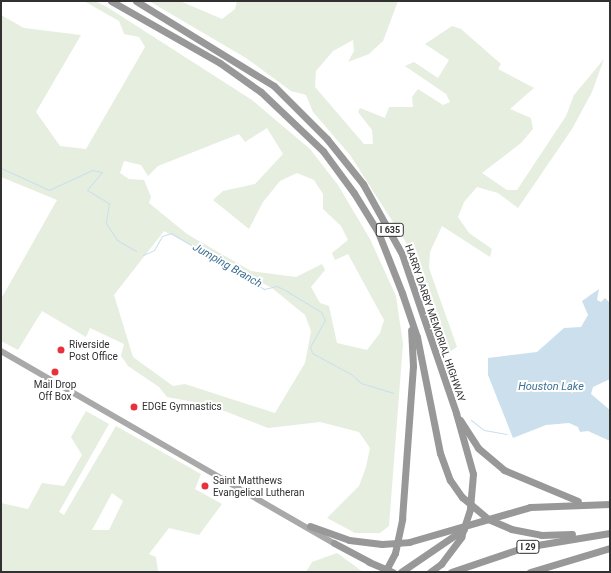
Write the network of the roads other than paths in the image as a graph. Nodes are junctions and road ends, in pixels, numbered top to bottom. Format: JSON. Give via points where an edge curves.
{"nodes":[{"id":1,"x":111,"y":1,"type":"edge"},
{"id":2,"x":136,"y":1,"type":"edge"},
{"id":3,"x":410,"y":318,"type":"junction"},
{"id":4,"x":1,"y":351,"type":"edge"},
{"id":5,"x":456,"y":413,"type":"junction"},
{"id":6,"x":582,"y":503,"type":"junction"},
{"id":7,"x":610,"y":504,"type":"edge"},
{"id":8,"x":284,"y":514,"type":"junction"},
{"id":9,"x":470,"y":525,"type":"junction"},
{"id":10,"x":310,"y":526,"type":"joint"},
{"id":11,"x":609,"y":533,"type":"edge"},
{"id":12,"x":334,"y":543,"type":"joint"},
{"id":13,"x":610,"y":548,"type":"edge"},
{"id":14,"x":385,"y":572,"type":"edge"},
{"id":15,"x":394,"y":572,"type":"edge"},
{"id":16,"x":401,"y":572,"type":"edge"},
{"id":17,"x":430,"y":572,"type":"edge"},
{"id":18,"x":451,"y":572,"type":"edge"},
{"id":19,"x":530,"y":572,"type":"edge"}],
"edges":[{"from":1,"to":3,"type":"highway","number":"I 635","via":[[237,74],[323,151],[378,232]]},
{"from":2,"to":5,"type":"highway","name":"HARRY DARBY MEMORIAL HIGHWAY","number":"I 635","via":[[271,83],[345,160],[402,254]]},
{"from":3,"to":11,"type":"highway","bridge":true,"via":[[440,453],[450,480],[462,497],[484,516],[511,529],[546,535]]},
{"from":3,"to":14,"type":"highway","via":[[413,366],[402,519],[394,554]]},
{"from":4,"to":8,"type":"main road"},
{"from":5,"to":6,"type":"highway","via":[[478,448],[504,470]]},
{"from":5,"to":17,"type":"highway","bridge":true,"via":[[473,474],[470,510],[461,537],[441,564]]},
{"from":6,"to":7,"type":"highway"},
{"from":6,"to":9,"type":"highway","via":[[530,507]]},
{"from":8,"to":10,"type":"main road"},
{"from":8,"to":12,"type":"main road"},
{"from":9,"to":10,"type":"highway","bridge":true,"via":[[409,542],[382,544],[349,540]]},
{"from":9,"to":16,"type":"highway"},
{"from":11,"to":18,"type":"highway","number":"I 29","via":[[525,548]]},
{"from":12,"to":15,"type":"highway","bridge":true},
{"from":13,"to":19,"type":"highway"}]}
